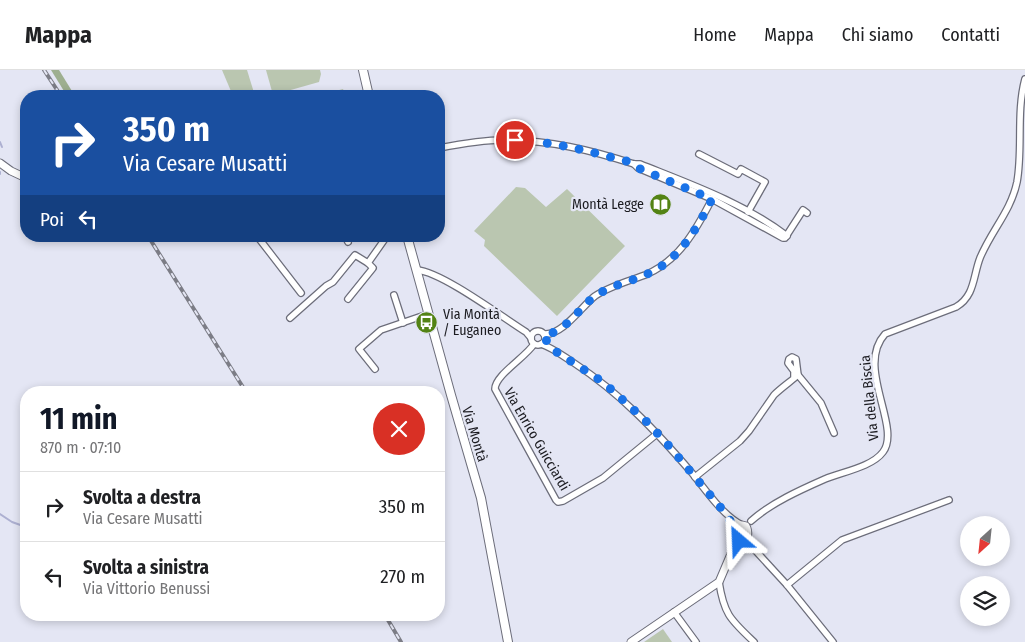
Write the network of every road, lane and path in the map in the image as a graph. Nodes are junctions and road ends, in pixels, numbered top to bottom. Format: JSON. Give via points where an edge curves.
{"nodes":[{"id":1,"x":362,"y":70,"type":"edge"},
{"id":2,"x":1025,"y":80,"type":"edge"},
{"id":3,"x":367,"y":90,"type":"edge"},
{"id":4,"x":445,"y":147,"type":"edge"},
{"id":5,"x":699,"y":154,"type":"dead end"},
{"id":6,"x":1,"y":163,"type":"edge"},
{"id":7,"x":634,"y":164,"type":"junction"},
{"id":8,"x":20,"y":175,"type":"edge"},
{"id":9,"x":695,"y":186,"type":"junction"},
{"id":10,"x":712,"y":199,"type":"junction"},
{"id":11,"x":725,"y":200,"type":"junction"},
{"id":12,"x":748,"y":212,"type":"junction"},
{"id":13,"x":739,"y":213,"type":"junction"},
{"id":14,"x":807,"y":213,"type":"dead end"},
{"id":15,"x":756,"y":222,"type":"junction"},
{"id":16,"x":786,"y":237,"type":"junction"},
{"id":17,"x":261,"y":242,"type":"edge"},
{"id":18,"x":383,"y":242,"type":"edge"},
{"id":19,"x":409,"y":242,"type":"edge"},
{"id":20,"x":368,"y":263,"type":"junction"},
{"id":21,"x":417,"y":270,"type":"junction"},
{"id":22,"x":301,"y":293,"type":"dead end"},
{"id":23,"x":394,"y":295,"type":"dead end"},
{"id":24,"x":348,"y":299,"type":"dead end"},
{"id":25,"x":428,"y":314,"type":"junction"},
{"id":26,"x":290,"y":318,"type":"dead end"},
{"id":27,"x":403,"y":323,"type":"junction"},
{"id":28,"x":544,"y":336,"type":"junction"},
{"id":29,"x":533,"y":338,"type":"junction"},
{"id":30,"x":552,"y":349,"type":"junction"},
{"id":31,"x":375,"y":369,"type":"dead end"},
{"id":32,"x":658,"y":433,"type":"junction"},
{"id":33,"x":834,"y":433,"type":"dead end"},
{"id":34,"x":695,"y":477,"type":"junction"},
{"id":35,"x":949,"y":500,"type":"dead end"},
{"id":36,"x":721,"y":508,"type":"junction"},
{"id":37,"x":744,"y":530,"type":"junction"},
{"id":38,"x":743,"y":545,"type":"junction"},
{"id":39,"x":754,"y":549,"type":"junction"},
{"id":40,"x":731,"y":553,"type":"junction"},
{"id":41,"x":719,"y":582,"type":"junction"},
{"id":42,"x":787,"y":584,"type":"junction"},
{"id":43,"x":674,"y":612,"type":"junction"},
{"id":44,"x":508,"y":642,"type":"edge"},
{"id":45,"x":631,"y":642,"type":"edge"},
{"id":46,"x":696,"y":642,"type":"edge"},
{"id":47,"x":754,"y":642,"type":"edge"},
{"id":48,"x":833,"y":642,"type":"edge"}],
"edges":[{"from":1,"to":3,"type":"main road"},
{"from":2,"to":37,"type":"street","name":"Via della Biscia","via":[[1017,182],[1009,206],[981,256],[968,296],[956,307],[884,334],[875,349],[888,433],[885,449],[876,460],[825,479],[766,509]]},
{"from":4,"to":7,"type":"street","via":[[502,140],[555,143]]},
{"from":5,"to":12,"type":"street","via":[[738,174],[741,169],[764,182]]},
{"from":6,"to":8,"type":"street"},
{"from":7,"to":9,"type":"street"},
{"from":7,"to":10,"type":"street"},
{"from":9,"to":10,"type":"street"},
{"from":9,"to":11,"type":"street"},
{"from":10,"to":11,"type":"street"},
{"from":10,"to":13,"type":"street"},
{"from":10,"to":28,"type":"street","via":[[691,236],[670,259],[654,271],[597,295],[555,332]]},
{"from":11,"to":12,"type":"street"},
{"from":12,"to":13,"type":"street"},
{"from":12,"to":15,"type":"street"},
{"from":12,"to":16,"type":"street"},
{"from":13,"to":15,"type":"street"},
{"from":14,"to":16,"type":"street","via":[[803,210]]},
{"from":15,"to":16,"type":"street","via":[[780,237]]},
{"from":17,"to":22,"type":"street"},
{"from":18,"to":20,"type":"street"},
{"from":19,"to":21,"type":"main road","name":"Via Montà"},
{"from":20,"to":24,"type":"street","via":[[373,268]]},
{"from":20,"to":26,"type":"street","via":[[355,255],[333,282]]},
{"from":21,"to":25,"type":"main road","name":"Via Montà"},
{"from":21,"to":29,"type":"street","via":[[444,280]]},
{"from":23,"to":27,"type":"street"},
{"from":25,"to":27,"type":"street"},
{"from":25,"to":44,"type":"main road","name":"Via Montà","via":[[481,498]]},
{"from":27,"to":31,"type":"street","via":[[381,330],[359,349]]},
{"from":28,"to":29,"type":"street"},
{"from":28,"to":29,"type":"street","via":[[538,330]]},
{"from":28,"to":30,"type":"street"},
{"from":29,"to":30,"type":"street"},
{"from":29,"to":32,"type":"street","name":"Via Enrico Guicciardi","via":[[494,389],[558,502],[603,478]]},
{"from":30,"to":32,"type":"street","via":[[603,382]]},
{"from":32,"to":34,"type":"street"},
{"from":33,"to":34,"type":"street","via":[[821,403],[796,377],[774,395],[740,441]]},
{"from":34,"to":36,"type":"street"},
{"from":35,"to":42,"type":"street","via":[[846,538]]},
{"from":36,"to":37,"type":"street"},
{"from":36,"to":37,"type":"street"},
{"from":37,"to":38,"type":"street","via":[[740,543]]},
{"from":37,"to":39,"type":"street"},
{"from":37,"to":40,"type":"street","name":"Via della Biscia"},
{"from":38,"to":39,"type":"street"},
{"from":38,"to":40,"type":"street"},
{"from":39,"to":42,"type":"street"},
{"from":40,"to":41,"type":"street","name":"Via della Biscia"},
{"from":41,"to":43,"type":"street"},
{"from":41,"to":47,"type":"street","via":[[722,601],[730,618]]},
{"from":42,"to":48,"type":"street"},
{"from":43,"to":45,"type":"street"},
{"from":43,"to":46,"type":"street"}]}
